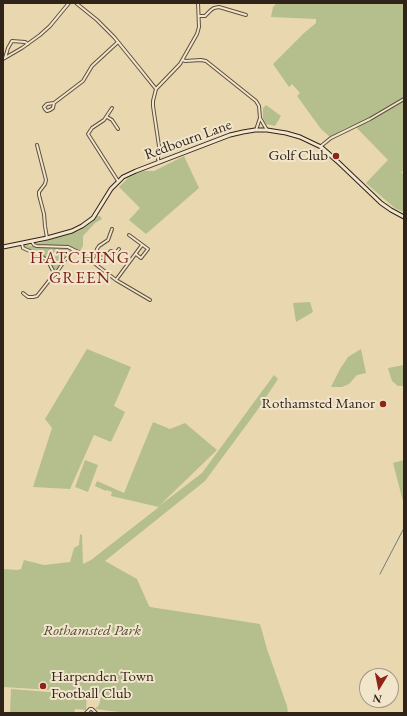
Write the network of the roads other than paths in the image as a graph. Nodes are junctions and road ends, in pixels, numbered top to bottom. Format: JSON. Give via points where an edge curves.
{"nodes":[{"id":1,"x":69,"y":3,"type":"edge"},
{"id":2,"x":76,"y":3,"type":"edge"},
{"id":3,"x":198,"y":3,"type":"edge"},
{"id":4,"x":246,"y":15,"type":"dead end"},
{"id":5,"x":199,"y":16,"type":"junction"},
{"id":6,"x":118,"y":42,"type":"junction"},
{"id":7,"x":28,"y":44,"type":"junction"},
{"id":8,"x":4,"y":58,"type":"edge"},
{"id":9,"x":182,"y":60,"type":"junction"},
{"id":10,"x":156,"y":89,"type":"junction"},
{"id":11,"x":404,"y":99,"type":"edge"},
{"id":12,"x":54,"y":103,"type":"junction"},
{"id":13,"x":112,"y":108,"type":"dead end"},
{"id":14,"x":107,"y":117,"type":"junction"},
{"id":15,"x":260,"y":118,"type":"junction"},
{"id":16,"x":118,"y":129,"type":"dead end"},
{"id":17,"x":256,"y":130,"type":"junction"},
{"id":18,"x":267,"y":130,"type":"junction"},
{"id":19,"x":37,"y":144,"type":"dead end"},
{"id":20,"x":320,"y":148,"type":"junction"},
{"id":21,"x":159,"y":162,"type":"junction"},
{"id":22,"x":118,"y":181,"type":"junction"},
{"id":23,"x":404,"y":217,"type":"edge"},
{"id":24,"x":112,"y":229,"type":"dead end"},
{"id":25,"x":129,"y":235,"type":"dead end"},
{"id":26,"x":47,"y":238,"type":"junction"},
{"id":27,"x":32,"y":242,"type":"junction"},
{"id":28,"x":22,"y":244,"type":"junction"},
{"id":29,"x":142,"y":245,"type":"junction"},
{"id":30,"x":3,"y":247,"type":"edge"},
{"id":31,"x":119,"y":249,"type":"dead end"},
{"id":32,"x":74,"y":250,"type":"junction"},
{"id":33,"x":136,"y":254,"type":"junction"},
{"id":34,"x":98,"y":256,"type":"junction"},
{"id":35,"x":93,"y":263,"type":"junction"},
{"id":36,"x":55,"y":276,"type":"junction"},
{"id":37,"x":116,"y":280,"type":"junction"},
{"id":38,"x":23,"y":293,"type":"dead end"},
{"id":39,"x":150,"y":300,"type":"dead end"},
{"id":40,"x":86,"y":713,"type":"edge"},
{"id":41,"x":96,"y":713,"type":"edge"}],
"edges":[{"from":1,"to":7,"type":"street","via":[[50,26]]},
{"from":2,"to":6,"type":"street"},
{"from":3,"to":5,"type":"street"},
{"from":4,"to":5,"type":"street","via":[[219,7],[205,16]]},
{"from":5,"to":9,"type":"street","via":[[198,32]]},
{"from":6,"to":10,"type":"street"},
{"from":6,"to":12,"type":"street","via":[[92,66],[83,81]]},
{"from":7,"to":8,"type":"street"},
{"from":7,"to":8,"type":"street","via":[[12,41]]},
{"from":9,"to":10,"type":"street"},
{"from":9,"to":15,"type":"street","via":[[206,61],[256,101]]},
{"from":10,"to":21,"type":"street","via":[[153,101],[160,146]]},
{"from":11,"to":20,"type":"street","via":[[331,138]]},
{"from":12,"to":12,"type":"street","via":[[53,108],[47,111],[45,109],[47,104]]},
{"from":13,"to":14,"type":"street"},
{"from":14,"to":16,"type":"street"},
{"from":14,"to":22,"type":"street","via":[[88,134]]},
{"from":15,"to":17,"type":"street"},
{"from":15,"to":18,"type":"street"},
{"from":17,"to":18,"type":"main road","name":"Redbourn Lane"},
{"from":17,"to":21,"type":"main road","name":"Redbourn Lane","via":[[230,135]]},
{"from":18,"to":20,"type":"main road","name":"Redbourn Lane","via":[[300,137]]},
{"from":19,"to":26,"type":"street","via":[[46,180],[39,195]]},
{"from":20,"to":23,"type":"main road","name":"Redbourn Lane","via":[[380,203]]},
{"from":21,"to":22,"type":"main road","name":"Redbourn Lane"},
{"from":22,"to":26,"type":"main road","name":"Redbourn Lane","via":[[89,222],[72,231]]},
{"from":24,"to":34,"type":"street","via":[[108,240],[97,249]]},
{"from":25,"to":29,"type":"street"},
{"from":26,"to":27,"type":"main road","name":"Redbourn Lane"},
{"from":27,"to":28,"type":"main road","name":"Redbourn Lane"},
{"from":27,"to":32,"type":"street","via":[[37,246],[68,247]]},
{"from":28,"to":30,"type":"main road","name":"Redbourn Lane"},
{"from":28,"to":36,"type":"street","via":[[23,248],[48,261]]},
{"from":29,"to":33,"type":"street"},
{"from":29,"to":33,"type":"street","via":[[148,249],[141,258]]},
{"from":31,"to":34,"type":"street","via":[[116,253],[111,251],[102,258]]},
{"from":32,"to":35,"type":"street"},
{"from":32,"to":36,"type":"street"},
{"from":33,"to":37,"type":"street"},
{"from":34,"to":35,"type":"street"},
{"from":35,"to":37,"type":"street"},
{"from":36,"to":38,"type":"street","via":[[38,296],[31,297]]},
{"from":37,"to":39,"type":"street"},
{"from":40,"to":41,"type":"street","via":[[90,709]]}]}
